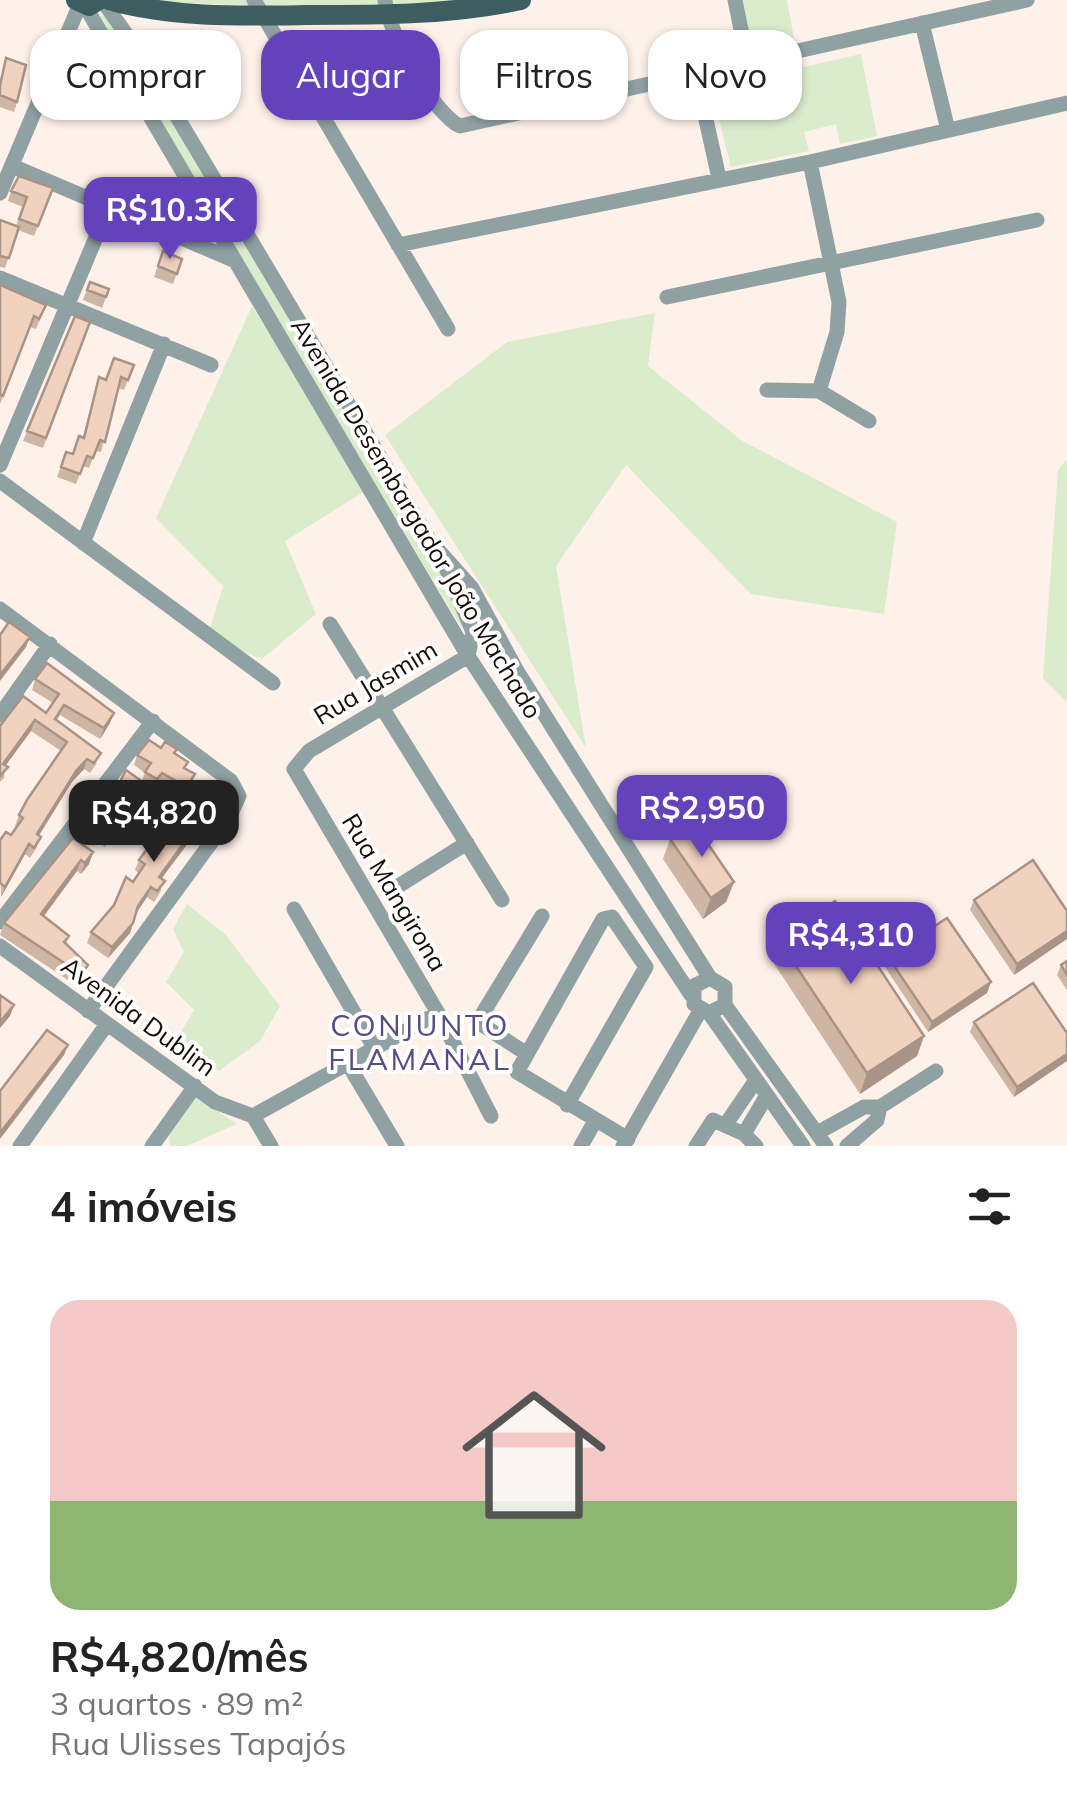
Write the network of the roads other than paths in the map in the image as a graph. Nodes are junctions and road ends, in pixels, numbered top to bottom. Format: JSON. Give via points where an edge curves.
{"nodes":[{"id":1,"x":110,"y":0,"type":"edge"},
{"id":2,"x":521,"y":0,"type":"edge"},
{"id":3,"x":735,"y":0,"type":"edge"},
{"id":4,"x":1027,"y":0,"type":"edge"},
{"id":5,"x":88,"y":2,"type":"edge"},
{"id":6,"x":480,"y":4,"type":"edge"},
{"id":7,"x":968,"y":6,"type":"edge"},
{"id":8,"x":386,"y":7,"type":"edge"},
{"id":9,"x":259,"y":8,"type":"edge"},
{"id":10,"x":922,"y":24,"type":"junction"},
{"id":11,"x":741,"y":30,"type":"edge"},
{"id":12,"x":802,"y":52,"type":"edge"},
{"id":13,"x":648,"y":85,"type":"edge"},
{"id":14,"x":1067,"y":103,"type":"edge"},
{"id":15,"x":706,"y":120,"type":"edge"},
{"id":16,"x":948,"y":130,"type":"junction"},
{"id":17,"x":810,"y":162,"type":"junction"},
{"id":18,"x":12,"y":166,"type":"junction"},
{"id":19,"x":719,"y":178,"type":"junction"},
{"id":20,"x":0,"y":192,"type":"edge"},
{"id":21,"x":108,"y":209,"type":"junction"},
{"id":22,"x":1037,"y":220,"type":"dead end"},
{"id":23,"x":398,"y":245,"type":"junction"},
{"id":24,"x":231,"y":259,"type":"junction"},
{"id":25,"x":834,"y":264,"type":"junction"},
{"id":26,"x":0,"y":278,"type":"edge"},
{"id":27,"x":667,"y":297,"type":"dead end"},
{"id":28,"x":69,"y":307,"type":"junction"},
{"id":29,"x":448,"y":329,"type":"dead end"},
{"id":30,"x":164,"y":344,"type":"junction"},
{"id":31,"x":211,"y":365,"type":"dead end"},
{"id":32,"x":767,"y":390,"type":"dead end"},
{"id":33,"x":819,"y":391,"type":"junction"},
{"id":34,"x":869,"y":421,"type":"dead end"},
{"id":35,"x":0,"y":465,"type":"edge"},
{"id":36,"x":0,"y":481,"type":"edge"},
{"id":37,"x":83,"y":542,"type":"junction"},
{"id":38,"x":441,"y":554,"type":"junction"},
{"id":39,"x":0,"y":609,"type":"edge"},
{"id":40,"x":330,"y":624,"type":"dead end"},
{"id":41,"x":50,"y":644,"type":"junction"},
{"id":42,"x":468,"y":656,"type":"junction"},
{"id":43,"x":273,"y":683,"type":"dead end"},
{"id":44,"x":382,"y":707,"type":"junction"},
{"id":45,"x":0,"y":714,"type":"edge"},
{"id":46,"x":153,"y":721,"type":"junction"},
{"id":47,"x":309,"y":751,"type":"joint"},
{"id":48,"x":467,"y":843,"type":"junction"},
{"id":49,"x":392,"y":890,"type":"dead end"},
{"id":50,"x":502,"y":900,"type":"dead end"},
{"id":51,"x":294,"y":909,"type":"dead end"},
{"id":52,"x":542,"y":916,"type":"dead end"},
{"id":53,"x":0,"y":922,"type":"edge"},
{"id":54,"x":3,"y":955,"type":"edge"},
{"id":55,"x":710,"y":978,"type":"junction"},
{"id":56,"x":692,"y":995,"type":"junction"},
{"id":57,"x":724,"y":1005,"type":"junction"},
{"id":58,"x":88,"y":1011,"type":"junction"},
{"id":59,"x":704,"y":1012,"type":"junction"},
{"id":60,"x":438,"y":1013,"type":"junction"},
{"id":61,"x":107,"y":1024,"type":"junction"},
{"id":62,"x":374,"y":1049,"type":"junction"},
{"id":63,"x":527,"y":1054,"type":"junction"},
{"id":64,"x":348,"y":1064,"type":"junction"},
{"id":65,"x":936,"y":1071,"type":"dead end"},
{"id":66,"x":756,"y":1080,"type":"junction"},
{"id":67,"x":195,"y":1086,"type":"junction"},
{"id":68,"x":767,"y":1096,"type":"junction"},
{"id":69,"x":567,"y":1105,"type":"junction"},
{"id":70,"x":880,"y":1107,"type":"junction"},
{"id":71,"x":254,"y":1116,"type":"junction"},
{"id":72,"x":492,"y":1116,"type":"dead end"},
{"id":73,"x":595,"y":1121,"type":"junction"},
{"id":74,"x":726,"y":1124,"type":"junction"},
{"id":75,"x":750,"y":1140,"type":"edge"},
{"id":76,"x":822,"y":1140,"type":"edge"},
{"id":77,"x":158,"y":1142,"type":"edge"},
{"id":78,"x":583,"y":1142,"type":"edge"},
{"id":79,"x":626,"y":1142,"type":"edge"},
{"id":80,"x":20,"y":1146,"type":"edge"},
{"id":81,"x":271,"y":1146,"type":"edge"},
{"id":82,"x":397,"y":1146,"type":"edge"},
{"id":83,"x":601,"y":1146,"type":"edge"},
{"id":84,"x":696,"y":1146,"type":"edge"},
{"id":85,"x":803,"y":1146,"type":"edge"},
{"id":86,"x":848,"y":1146,"type":"edge"}],
"edges":[{"from":1,"to":9,"type":"main road","via":[[208,15]]},
{"from":2,"to":6,"type":"main road"},
{"from":3,"to":11,"type":"street"},
{"from":4,"to":7,"type":"street"},
{"from":5,"to":18,"type":"street"},
{"from":5,"to":24,"type":"street","name":"Avenida Desembargador João Machado"},
{"from":5,"to":38,"type":"street","name":"Avenida Desembargador João Machado","via":[[146,65]]},
{"from":6,"to":8,"type":"main road"},
{"from":7,"to":10,"type":"street"},
{"from":8,"to":9,"type":"main road"},
{"from":8,"to":13,"type":"street","via":[[446,118],[460,126]]},
{"from":9,"to":23,"type":"street"},
{"from":10,"to":12,"type":"street"},
{"from":10,"to":16,"type":"street"},
{"from":14,"to":16,"type":"street"},
{"from":15,"to":19,"type":"street"},
{"from":16,"to":17,"type":"street"},
{"from":17,"to":19,"type":"street"},
{"from":17,"to":25,"type":"street"},
{"from":18,"to":20,"type":"street"},
{"from":18,"to":21,"type":"street"},
{"from":19,"to":23,"type":"street"},
{"from":21,"to":24,"type":"street"},
{"from":21,"to":28,"type":"street"},
{"from":22,"to":25,"type":"street"},
{"from":23,"to":29,"type":"street"},
{"from":24,"to":42,"type":"street","name":"Avenida Desembargador João Machado"},
{"from":25,"to":27,"type":"street"},
{"from":25,"to":33,"type":"street","via":[[837,332]]},
{"from":26,"to":28,"type":"street"},
{"from":28,"to":30,"type":"street"},
{"from":28,"to":35,"type":"street"},
{"from":30,"to":31,"type":"street"},
{"from":30,"to":37,"type":"street"},
{"from":32,"to":33,"type":"street"},
{"from":33,"to":34,"type":"street"},
{"from":36,"to":37,"type":"street"},
{"from":37,"to":43,"type":"street"},
{"from":38,"to":42,"type":"street","via":[[473,632]]},
{"from":38,"to":55,"type":"street","name":"Avenida Desembargador João Machado","via":[[472,588]]},
{"from":39,"to":41,"type":"street"},
{"from":40,"to":44,"type":"street"},
{"from":41,"to":45,"type":"street"},
{"from":41,"to":46,"type":"street"},
{"from":42,"to":44,"type":"street","name":"Rua Jasmim"},
{"from":42,"to":56,"type":"street","name":"Avenida Desembargador João Machado"},
{"from":44,"to":47,"type":"street","name":"Rua Jasmim"},
{"from":44,"to":48,"type":"street"},
{"from":46,"to":53,"type":"street"},
{"from":46,"to":58,"type":"street","via":[[240,796]]},
{"from":47,"to":60,"type":"street","name":"Rua Mangirona","via":[[295,766],[299,780]]},
{"from":48,"to":49,"type":"street"},
{"from":48,"to":50,"type":"street"},
{"from":51,"to":62,"type":"street"},
{"from":52,"to":63,"type":"street","via":[[480,1018]]},
{"from":54,"to":58,"type":"street","name":"Avenida Dublim"},
{"from":55,"to":56,"type":"street"},
{"from":55,"to":57,"type":"street","via":[[725,987]]},
{"from":56,"to":59,"type":"street"},
{"from":57,"to":59,"type":"street"},
{"from":57,"to":76,"type":"street"},
{"from":58,"to":61,"type":"street","name":"Avenida Dublim"},
{"from":59,"to":66,"type":"street"},
{"from":59,"to":79,"type":"street"},
{"from":60,"to":62,"type":"street"},
{"from":60,"to":72,"type":"street","name":"Rua Mangirona"},
{"from":61,"to":67,"type":"street","name":"Avenida Dublim"},
{"from":61,"to":80,"type":"street"},
{"from":62,"to":64,"type":"street"},
{"from":63,"to":69,"type":"street","via":[[518,1074]]},
{"from":63,"to":69,"type":"street","via":[[603,920],[612,917],[646,967]]},
{"from":64,"to":71,"type":"street"},
{"from":64,"to":82,"type":"street"},
{"from":65,"to":70,"type":"street"},
{"from":66,"to":68,"type":"street"},
{"from":66,"to":74,"type":"street"},
{"from":67,"to":71,"type":"street","name":"Avenida Dublim","via":[[228,1110]]},
{"from":67,"to":77,"type":"street"},
{"from":68,"to":75,"type":"street"},
{"from":68,"to":85,"type":"street"},
{"from":69,"to":73,"type":"street"},
{"from":70,"to":76,"type":"street","via":[[864,1107]]},
{"from":70,"to":86,"type":"street","via":[[877,1120]]},
{"from":71,"to":81,"type":"street"},
{"from":73,"to":78,"type":"street"},
{"from":73,"to":79,"type":"street"},
{"from":74,"to":75,"type":"street"},
{"from":74,"to":84,"type":"street","via":[[713,1120]]},
{"from":78,"to":83,"type":"street"}]}
